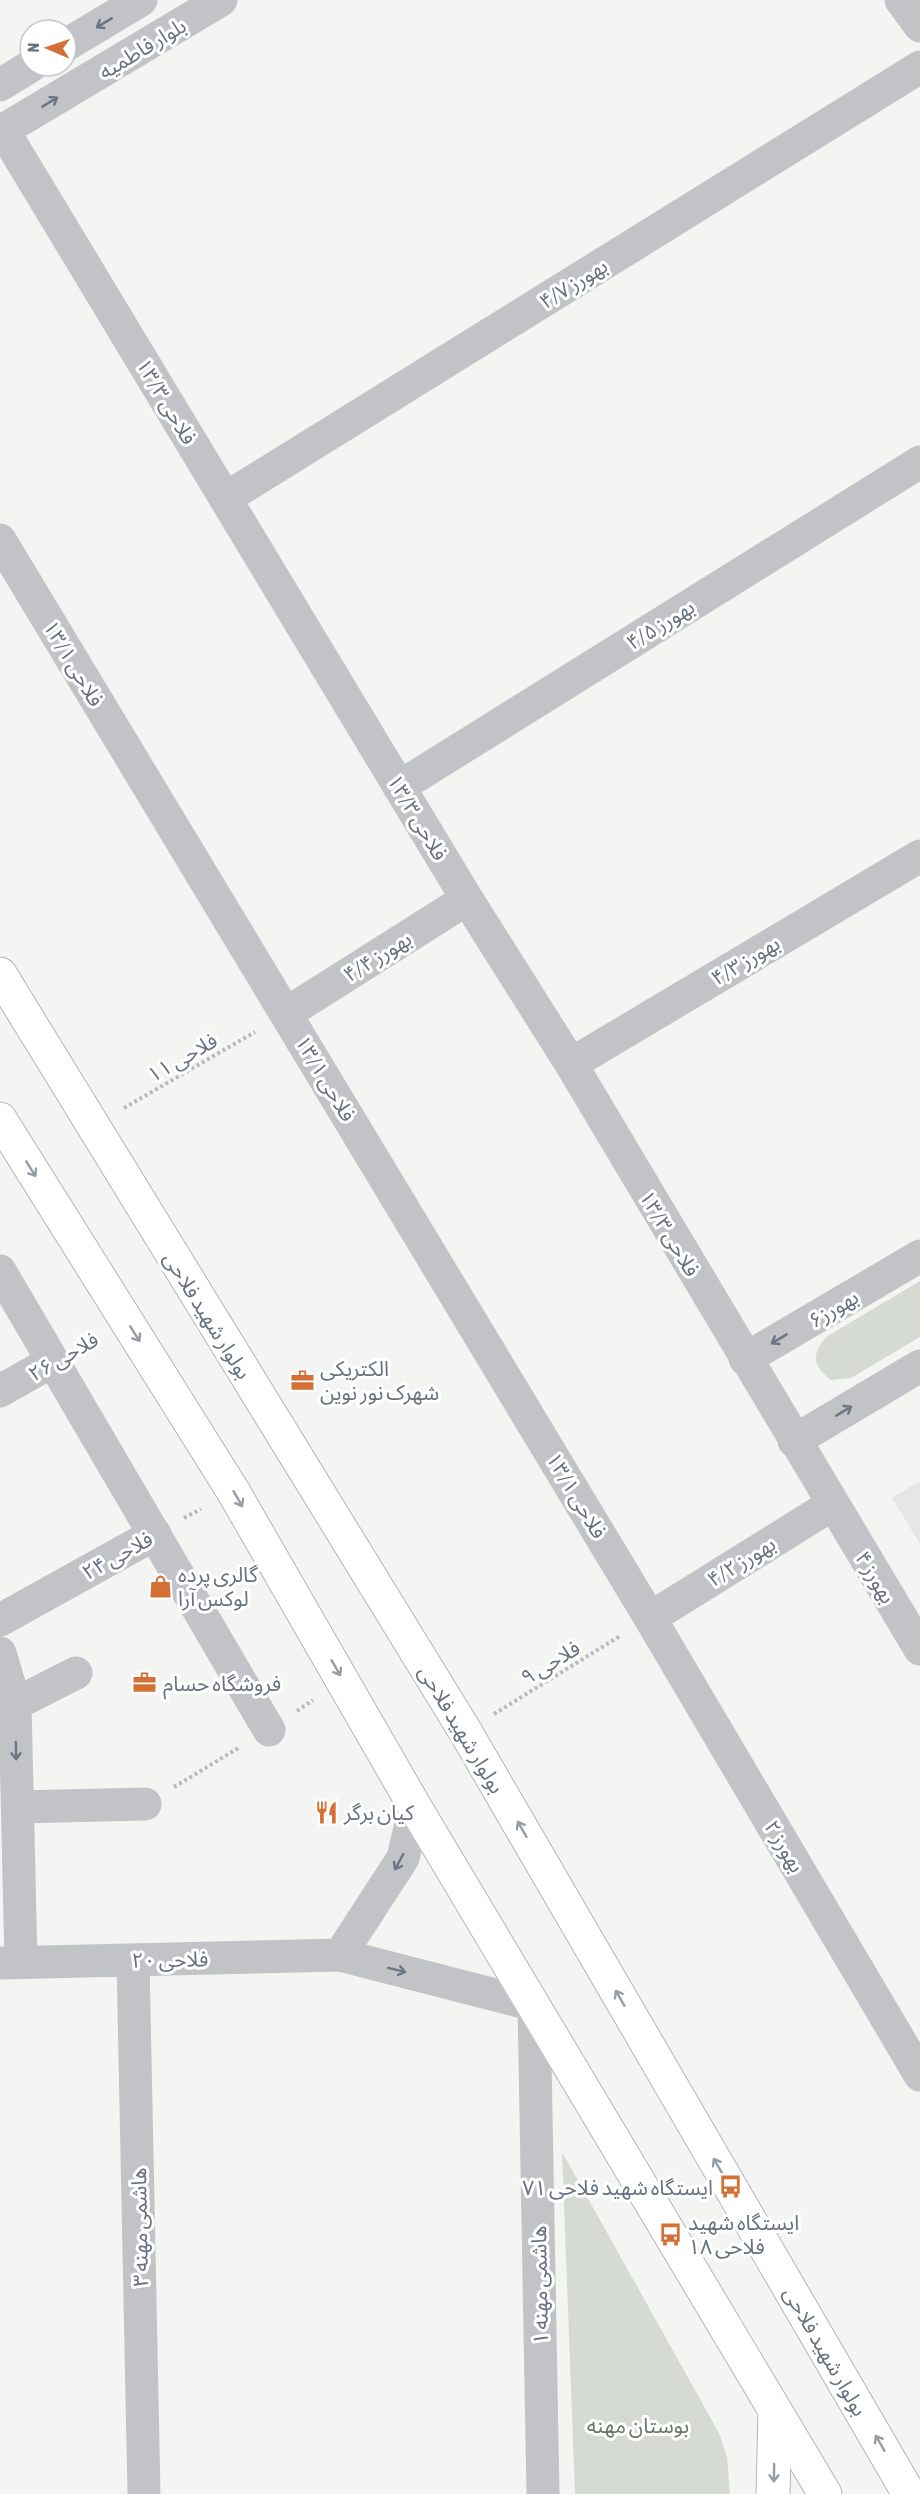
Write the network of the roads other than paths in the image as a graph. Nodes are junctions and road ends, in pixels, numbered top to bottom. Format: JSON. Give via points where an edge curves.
{"nodes":[{"id":1,"x":141,"y":0,"type":"edge"},
{"id":2,"x":221,"y":0,"type":"edge"},
{"id":3,"x":901,"y":0,"type":"edge"},
{"id":4,"x":920,"y":26,"type":"edge"},
{"id":5,"x":78,"y":38,"type":"edge"},
{"id":6,"x":920,"y":67,"type":"edge"},
{"id":7,"x":18,"y":74,"type":"edge"},
{"id":8,"x":0,"y":85,"type":"edge"},
{"id":9,"x":2,"y":131,"type":"edge"},
{"id":10,"x":920,"y":462,"type":"edge"},
{"id":11,"x":226,"y":498,"type":"junction"},
{"id":12,"x":0,"y":540,"type":"edge"},
{"id":13,"x":399,"y":787,"type":"junction"},
{"id":14,"x":920,"y":856,"type":"edge"},
{"id":15,"x":467,"y":898,"type":"junction"},
{"id":16,"x":0,"y":974,"type":"edge"},
{"id":17,"x":287,"y":1013,"type":"junction"},
{"id":18,"x":571,"y":1064,"type":"junction"},
{"id":19,"x":0,"y":1119,"type":"edge"},
{"id":20,"x":920,"y":1256,"type":"edge"},
{"id":21,"x":0,"y":1271,"type":"edge"},
{"id":22,"x":746,"y":1359,"type":"junction"},
{"id":23,"x":53,"y":1361,"type":"junction"},
{"id":24,"x":920,"y":1366,"type":"edge"},
{"id":25,"x":0,"y":1391,"type":"edge"},
{"id":26,"x":794,"y":1441,"type":"junction"},
{"id":27,"x":833,"y":1504,"type":"junction"},
{"id":28,"x":155,"y":1534,"type":"junction"},
{"id":29,"x":650,"y":1618,"type":"junction"},
{"id":30,"x":0,"y":1620,"type":"edge"},
{"id":31,"x":920,"y":1649,"type":"edge"},
{"id":32,"x":0,"y":1653,"type":"edge"},
{"id":33,"x":76,"y":1673,"type":"dead end"},
{"id":34,"x":15,"y":1704,"type":"junction"},
{"id":35,"x":269,"y":1730,"type":"dead end"},
{"id":36,"x":145,"y":1804,"type":"dead end"},
{"id":37,"x":18,"y":1807,"type":"junction"},
{"id":38,"x":415,"y":1807,"type":"junction"},
{"id":39,"x":340,"y":1955,"type":"junction"},
{"id":40,"x":133,"y":1960,"type":"junction"},
{"id":41,"x":10,"y":1962,"type":"edge"},
{"id":42,"x":534,"y":2005,"type":"junction"},
{"id":43,"x":920,"y":2074,"type":"edge"},
{"id":44,"x":775,"y":2410,"type":"junction"},
{"id":45,"x":144,"y":2494,"type":"edge"},
{"id":46,"x":543,"y":2494,"type":"edge"},
{"id":47,"x":773,"y":2494,"type":"edge"},
{"id":48,"x":825,"y":2494,"type":"edge"},
{"id":49,"x":909,"y":2494,"type":"edge"}],
"edges":[{"from":1,"to":5,"type":"street","name":"بلوار فاطمیه","one_way":true},
{"from":9,"to":2,"type":"street","name":"بلوار فاطمیه","one_way":true},
{"from":3,"to":4,"type":"street"},
{"from":6,"to":11,"type":"street","name":"بهورز ۴/۷"},
{"from":7,"to":8,"type":"street"},
{"from":9,"to":11,"type":"street","name":"فلاحی ۱۳/۳"},
{"from":10,"to":13,"type":"street","name":"بهورز ۴/۵"},
{"from":11,"to":13,"type":"street","name":"فلاحی ۱۳/۳"},
{"from":12,"to":17,"type":"street","name":"فلاحی ۱۳/۱"},
{"from":13,"to":15,"type":"street","name":"فلاحی ۱۳/۳"},
{"from":14,"to":18,"type":"street","name":"بهورز ۴/۳"},
{"from":15,"to":17,"type":"street","name":"بهورز ۴/۴"},
{"from":15,"to":18,"type":"street","name":"فلاحی ۱۳/۳"},
{"from":49,"to":16,"type":"main road","name":"بولوار شهید فلاحی","one_way":true,"via":[[465,1731]]},
{"from":17,"to":29,"type":"street","name":"فلاحی ۱۳/۱"},
{"from":18,"to":22,"type":"street","name":"فلاحی ۱۳/۳"},
{"from":19,"to":38,"type":"main road","one_way":true,"via":[[233,1491]]},
{"from":20,"to":22,"type":"street","name":"بهورز۶","one_way":true},
{"from":21,"to":23,"type":"street"},
{"from":22,"to":26,"type":"street","name":"فلاحی ۱۳/۳"},
{"from":23,"to":25,"type":"street","name":"فلاحی ۲۶"},
{"from":23,"to":28,"type":"street"},
{"from":26,"to":24,"type":"street","one_way":true},
{"from":26,"to":27,"type":"street","name":"فلاحی ۱۳/۳"},
{"from":27,"to":29,"type":"street","name":"بهورز ۴/۲"},
{"from":27,"to":31,"type":"street","name":"بهورز ۴"},
{"from":28,"to":30,"type":"street","name":"فلاحی ۲۴"},
{"from":28,"to":35,"type":"street"},
{"from":29,"to":43,"type":"street","name":"بهورز ۲"},
{"from":32,"to":34,"type":"street"},
{"from":33,"to":34,"type":"street"},
{"from":34,"to":37,"type":"street","one_way":true},
{"from":36,"to":37,"type":"street"},
{"from":37,"to":41,"type":"street"},
{"from":38,"to":39,"type":"street","one_way":true,"via":[[403,1858]]},
{"from":38,"to":42,"type":"main road"},
{"from":39,"to":40,"type":"street","name":"فلاحی ۲۰"},
{"from":39,"to":42,"type":"street","name":"فلاحی ۲۰","one_way":true},
{"from":40,"to":41,"type":"street","name":"فلاحی ۲۰"},
{"from":40,"to":45,"type":"street","name":"هاشمی مهنه ۳"},
{"from":42,"to":44,"type":"main road"},
{"from":42,"to":46,"type":"street","name":"هاشمی مهنه ۱"},
{"from":44,"to":47,"type":"main road","one_way":true},
{"from":44,"to":48,"type":"main road"}]}
